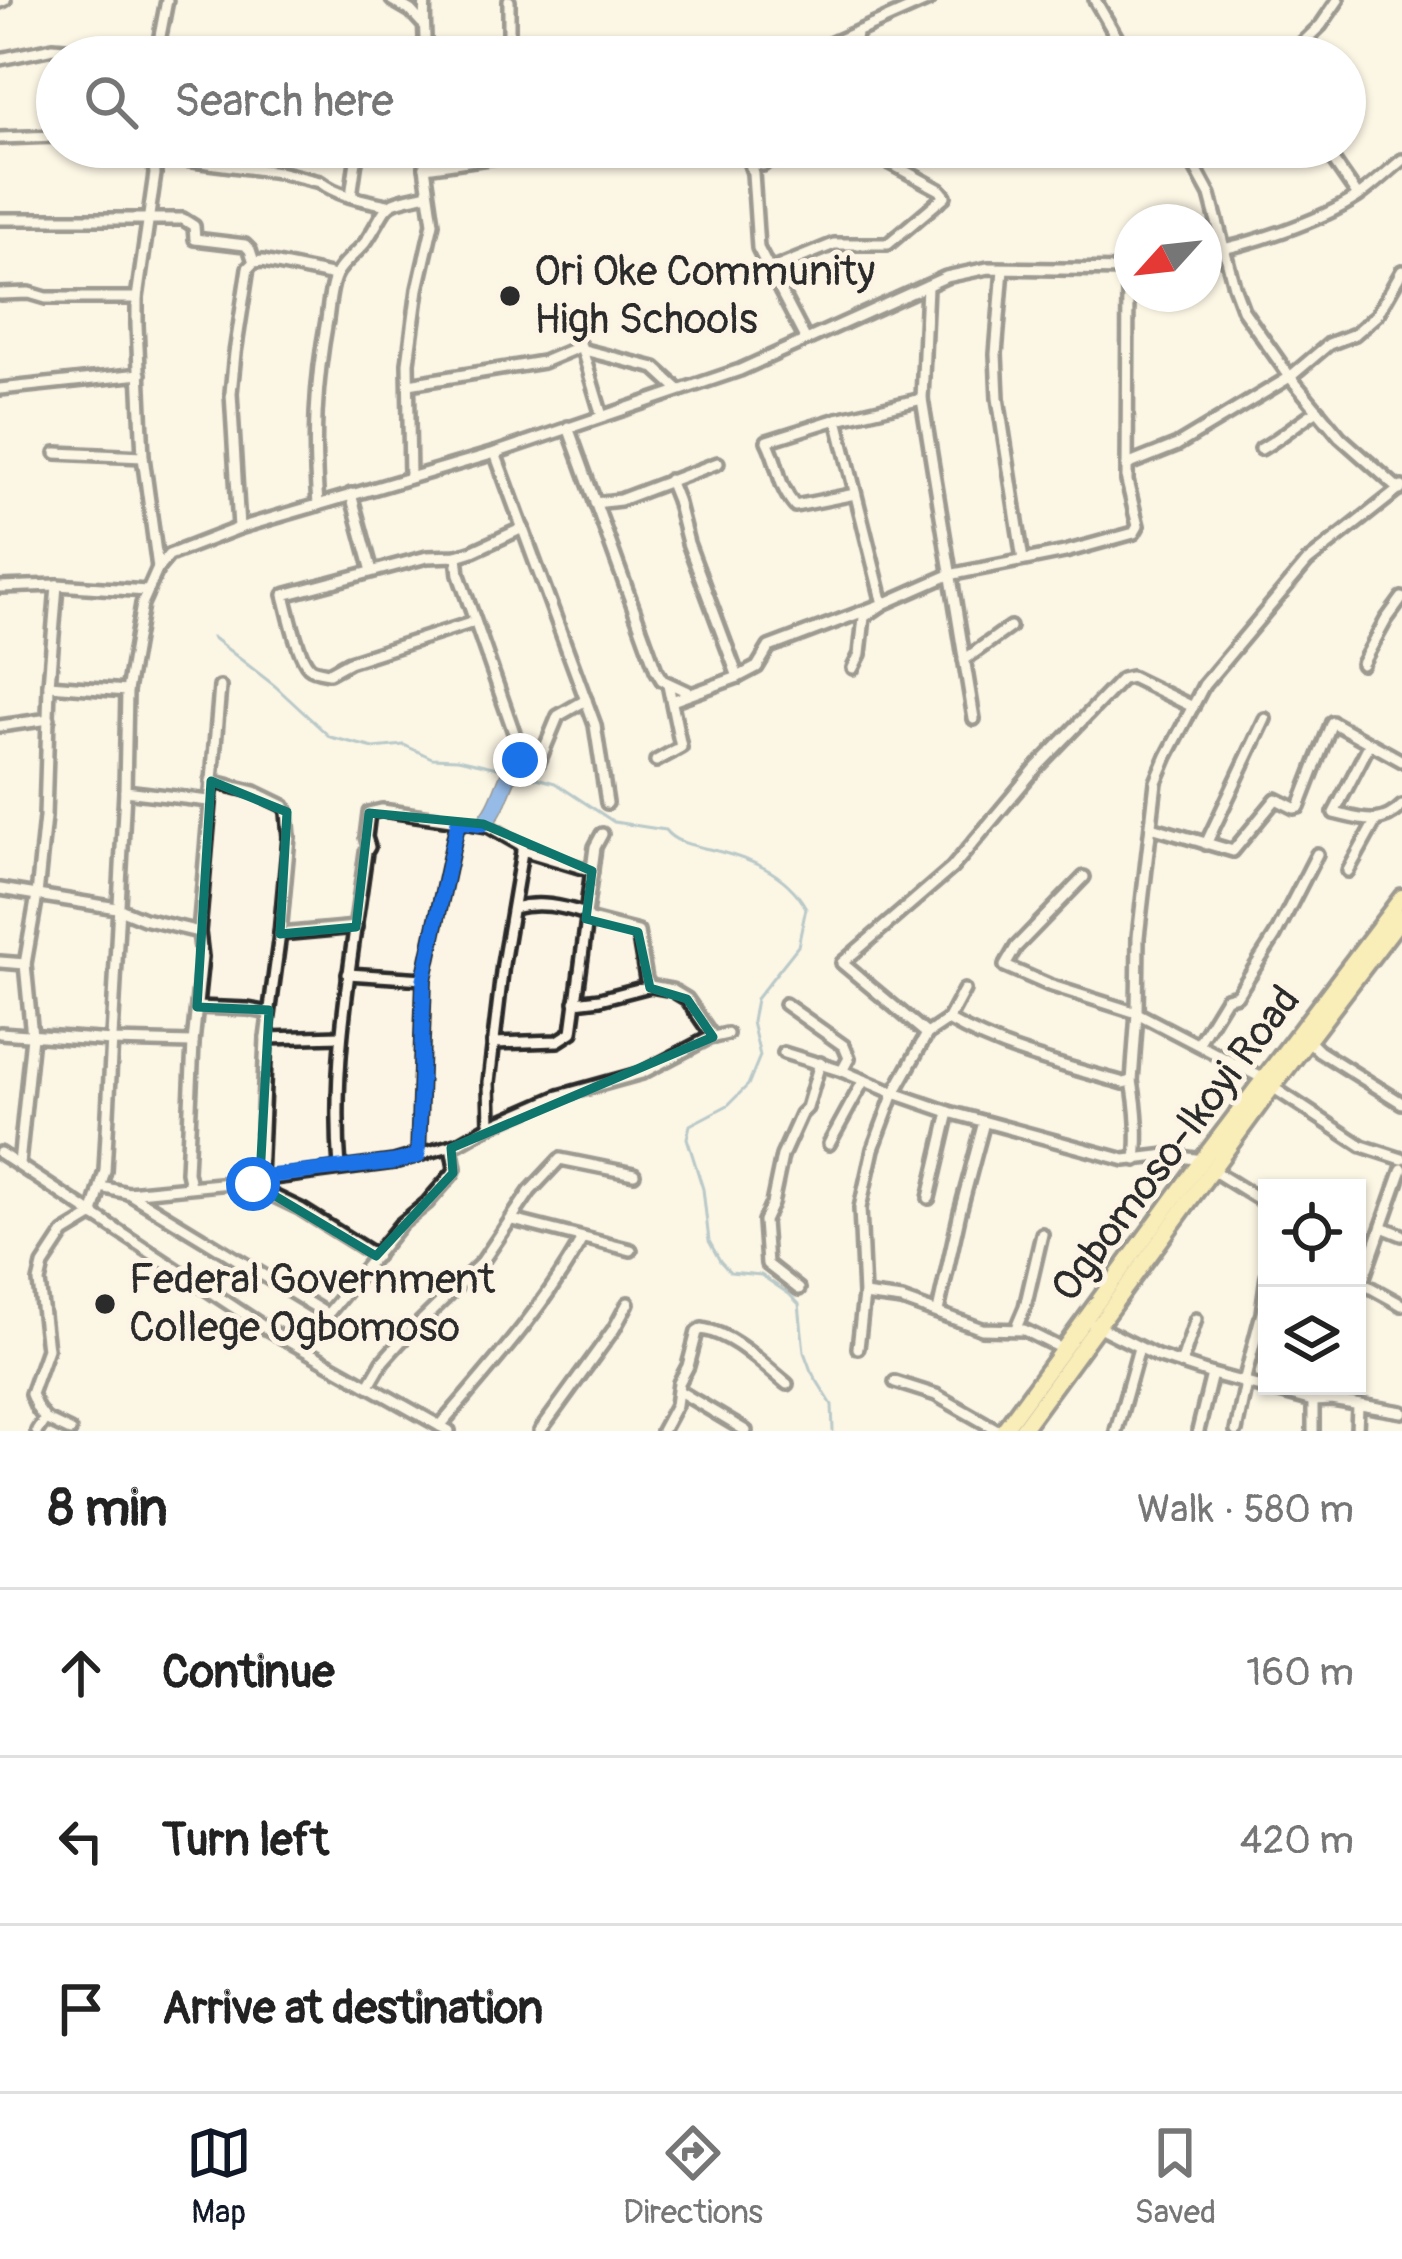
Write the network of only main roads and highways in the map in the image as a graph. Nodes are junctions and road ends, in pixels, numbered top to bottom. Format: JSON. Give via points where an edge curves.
{"nodes":[{"id":1,"x":1402,"y":897,"type":"edge"},
{"id":2,"x":1402,"y":917,"type":"edge"},
{"id":3,"x":1270,"y":1082,"type":"junction"},
{"id":4,"x":1091,"y":1322,"type":"junction"},
{"id":5,"x":1023,"y":1430,"type":"edge"},
{"id":6,"x":1001,"y":1431,"type":"edge"}],
"edges":[{"from":1,"to":3,"type":"main road","name":"Ogbomoso-Ikoyi Road"},
{"from":2,"to":3,"type":"main road","name":"Ogbomoso-Ikoyi Road"},
{"from":3,"to":4,"type":"main road","name":"Ogbomoso-Ikoyi Road"},
{"from":4,"to":5,"type":"main road","name":"Ogbomoso-Ikoyi Road"},
{"from":4,"to":6,"type":"main road","name":"Ogbomoso-Ikoyi Road"}]}
